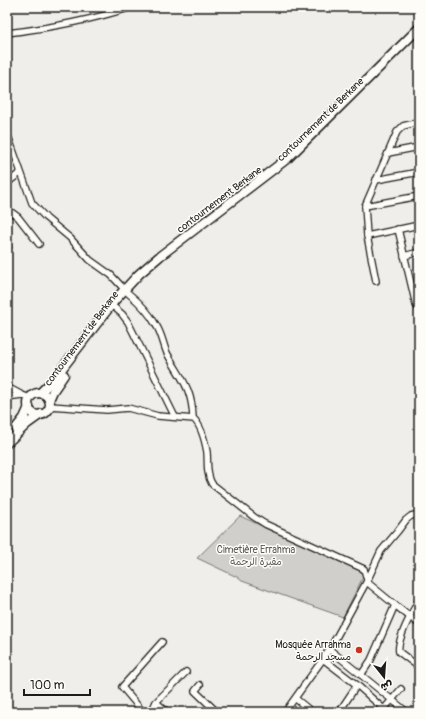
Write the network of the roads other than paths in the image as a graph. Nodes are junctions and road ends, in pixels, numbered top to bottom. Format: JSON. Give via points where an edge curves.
{"nodes":[{"id":1,"x":132,"y":7,"type":"edge"},
{"id":2,"x":419,"y":28,"type":"edge"},
{"id":3,"x":7,"y":33,"type":"edge"},
{"id":4,"x":419,"y":36,"type":"edge"},
{"id":5,"x":419,"y":122,"type":"edge"},
{"id":6,"x":7,"y":133,"type":"edge"},
{"id":7,"x":419,"y":147,"type":"edge"},
{"id":8,"x":388,"y":153,"type":"junction"},
{"id":9,"x":419,"y":172,"type":"edge"},
{"id":10,"x":20,"y":173,"type":"junction"},
{"id":11,"x":376,"y":180,"type":"junction"},
{"id":12,"x":7,"y":183,"type":"edge"},
{"id":13,"x":419,"y":196,"type":"edge"},
{"id":14,"x":364,"y":206,"type":"junction"},
{"id":15,"x":7,"y":210,"type":"edge"},
{"id":16,"x":419,"y":225,"type":"edge"},
{"id":17,"x":398,"y":229,"type":"junction"},
{"id":18,"x":367,"y":236,"type":"junction"},
{"id":19,"x":39,"y":244,"type":"dead end"},
{"id":20,"x":419,"y":252,"type":"edge"},
{"id":21,"x":404,"y":256,"type":"junction"},
{"id":22,"x":376,"y":281,"type":"dead end"},
{"id":23,"x":126,"y":291,"type":"junction"},
{"id":24,"x":115,"y":308,"type":"junction"},
{"id":25,"x":419,"y":309,"type":"edge"},
{"id":26,"x":7,"y":387,"type":"edge"},
{"id":27,"x":40,"y":393,"type":"junction"},
{"id":28,"x":7,"y":396,"type":"edge"},
{"id":29,"x":26,"y":397,"type":"junction"},
{"id":30,"x":49,"y":403,"type":"junction"},
{"id":31,"x":29,"y":407,"type":"junction"},
{"id":32,"x":41,"y":414,"type":"junction"},
{"id":33,"x":175,"y":417,"type":"junction"},
{"id":34,"x":192,"y":418,"type":"junction"},
{"id":35,"x":7,"y":436,"type":"edge"},
{"id":36,"x":7,"y":443,"type":"edge"},
{"id":37,"x":419,"y":514,"type":"edge"},
{"id":38,"x":368,"y":579,"type":"junction"},
{"id":39,"x":419,"y":600,"type":"edge"},
{"id":40,"x":395,"y":605,"type":"junction"},
{"id":41,"x":410,"y":617,"type":"junction"},
{"id":42,"x":419,"y":624,"type":"edge"},
{"id":43,"x":162,"y":642,"type":"dead end"},
{"id":44,"x":329,"y":649,"type":"junction"},
{"id":45,"x":323,"y":659,"type":"junction"},
{"id":46,"x":419,"y":667,"type":"edge"},
{"id":47,"x":186,"y":672,"type":"dead end"},
{"id":48,"x":359,"y":673,"type":"junction"},
{"id":49,"x":351,"y":681,"type":"junction"},
{"id":50,"x":200,"y":685,"type":"dead end"},
{"id":51,"x":357,"y":685,"type":"junction"},
{"id":52,"x":401,"y":689,"type":"dead end"},
{"id":53,"x":296,"y":699,"type":"junction"},
{"id":54,"x":392,"y":700,"type":"junction"},
{"id":55,"x":156,"y":702,"type":"junction"},
{"id":56,"x":386,"y":711,"type":"edge"},
{"id":57,"x":143,"y":712,"type":"edge"},
{"id":58,"x":153,"y":712,"type":"edge"},
{"id":59,"x":167,"y":712,"type":"edge"},
{"id":60,"x":217,"y":712,"type":"edge"},
{"id":61,"x":285,"y":712,"type":"edge"},
{"id":62,"x":312,"y":712,"type":"edge"},
{"id":63,"x":339,"y":712,"type":"edge"},
{"id":64,"x":407,"y":712,"type":"edge"}],
"edges":[{"from":1,"to":3,"type":"street","via":[[72,23]]},
{"from":2,"to":23,"type":"highway","name":"contournement Berkane","via":[[288,158],[152,262]]},
{"from":4,"to":23,"type":"highway","name":"contournement de Berkane","via":[[292,162]]},
{"from":5,"to":8,"type":"street","via":[[399,129]]},
{"from":6,"to":10,"type":"street"},
{"from":7,"to":8,"type":"street"},
{"from":8,"to":11,"type":"street"},
{"from":9,"to":11,"type":"street"},
{"from":10,"to":12,"type":"street"},
{"from":10,"to":23,"type":"street","via":[[28,195],[37,209],[90,260],[115,278]]},
{"from":11,"to":14,"type":"street"},
{"from":13,"to":14,"type":"street"},
{"from":14,"to":18,"type":"street"},
{"from":15,"to":19,"type":"street","via":[[18,217]]},
{"from":16,"to":17,"type":"street"},
{"from":17,"to":18,"type":"street"},
{"from":17,"to":21,"type":"street"},
{"from":18,"to":22,"type":"street"},
{"from":20,"to":21,"type":"street"},
{"from":21,"to":25,"type":"street"},
{"from":23,"to":24,"type":"highway","name":"contournement de Berkane"},
{"from":23,"to":27,"type":"highway","name":"contournement Berkane"},
{"from":23,"to":34,"type":"street","via":[[143,306],[157,325],[165,349],[181,374],[190,395]]},
{"from":24,"to":30,"type":"highway","name":"contournement de Berkane","via":[[56,386]]},
{"from":24,"to":33,"type":"street","via":[[128,322]]},
{"from":26,"to":29,"type":"street"},
{"from":27,"to":29,"type":"highway"},
{"from":27,"to":30,"type":"highway","via":[[46,395]]},
{"from":28,"to":29,"type":"street"},
{"from":29,"to":31,"type":"highway"},
{"from":30,"to":32,"type":"highway","via":[[47,411]]},
{"from":30,"to":33,"type":"street","via":[[107,410],[128,408],[152,415]]},
{"from":31,"to":32,"type":"highway","via":[[35,414]]},
{"from":31,"to":35,"type":"highway","via":[[22,422]]},
{"from":32,"to":36,"type":"highway"},
{"from":33,"to":34,"type":"street"},
{"from":34,"to":38,"type":"street","via":[[201,431],[212,484],[265,524],[364,569]]},
{"from":37,"to":38,"type":"street","via":[[406,520],[381,551]]},
{"from":38,"to":40,"type":"street","via":[[372,587]]},
{"from":38,"to":44,"type":"street"},
{"from":39,"to":41,"type":"street"},
{"from":40,"to":41,"type":"street"},
{"from":40,"to":48,"type":"street","via":[[371,660]]},
{"from":41,"to":42,"type":"street"},
{"from":41,"to":46,"type":"street","via":[[398,649]]},
{"from":43,"to":57,"type":"street","via":[[122,688]]},
{"from":44,"to":45,"type":"street"},
{"from":44,"to":48,"type":"street"},
{"from":45,"to":49,"type":"street"},
{"from":45,"to":53,"type":"street"},
{"from":47,"to":55,"type":"street"},
{"from":48,"to":49,"type":"street"},
{"from":48,"to":54,"type":"street"},
{"from":49,"to":51,"type":"street"},
{"from":50,"to":60,"type":"street","via":[[195,691]]},
{"from":51,"to":56,"type":"street"},
{"from":51,"to":63,"type":"street"},
{"from":52,"to":54,"type":"street"},
{"from":53,"to":61,"type":"street"},
{"from":53,"to":62,"type":"street"},
{"from":54,"to":56,"type":"street"},
{"from":54,"to":64,"type":"street"},
{"from":55,"to":58,"type":"street"},
{"from":55,"to":59,"type":"street"}]}
